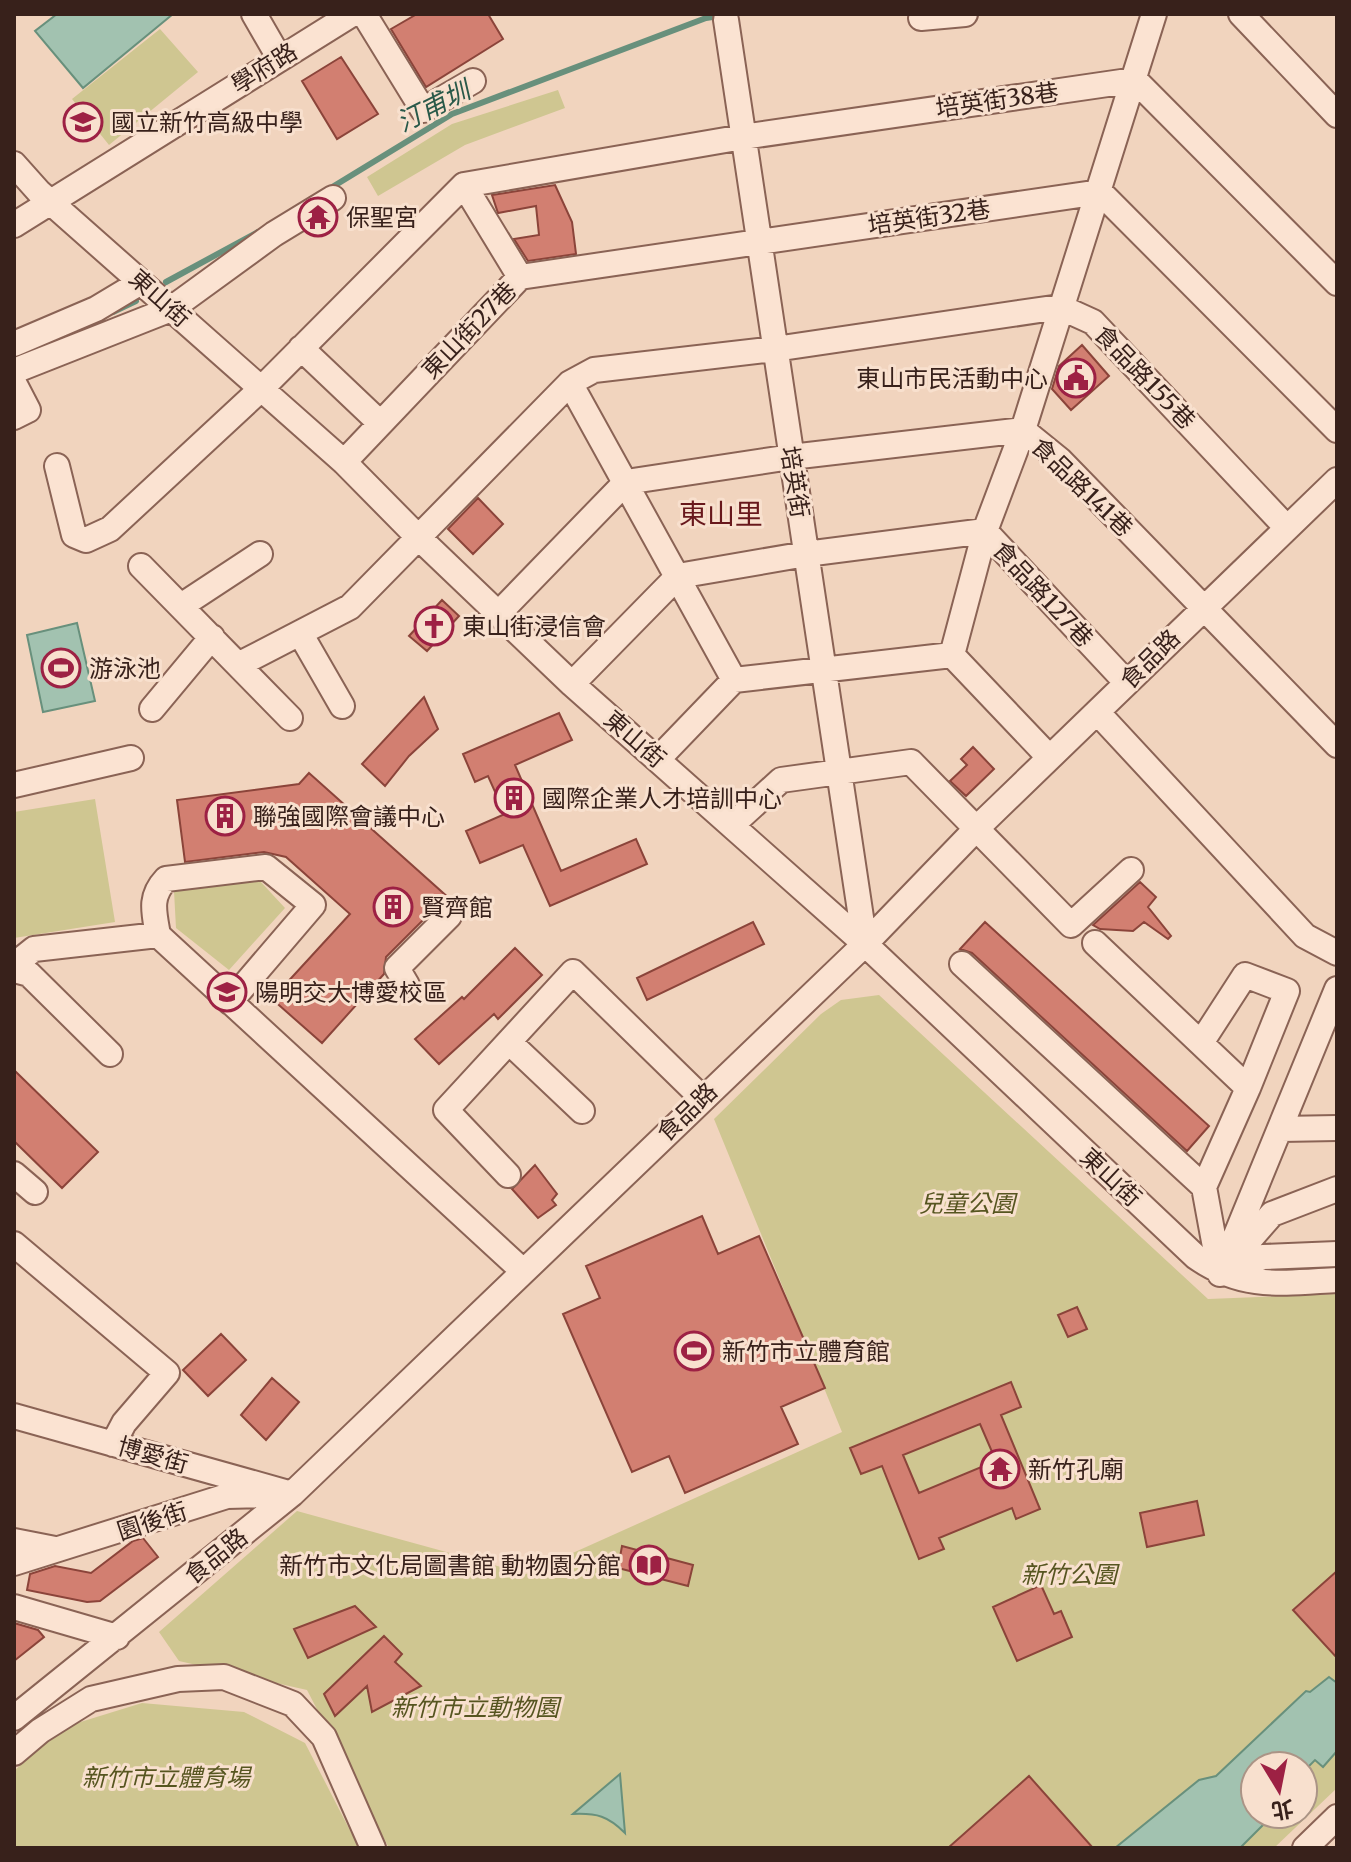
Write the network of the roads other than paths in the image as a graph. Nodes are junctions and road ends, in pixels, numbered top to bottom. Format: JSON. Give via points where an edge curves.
{"nodes":[{"id":1,"x":254,"y":14,"type":"edge"},
{"id":2,"x":352,"y":14,"type":"edge"},
{"id":3,"x":364,"y":14,"type":"edge"},
{"id":4,"x":965,"y":14,"type":"edge"},
{"id":5,"x":1154,"y":14,"type":"edge"},
{"id":6,"x":1241,"y":14,"type":"edge"},
{"id":7,"x":921,"y":18,"type":"dead end"},
{"id":8,"x":726,"y":20,"type":"dead end"},
{"id":9,"x":280,"y":59,"type":"junction"},
{"id":10,"x":1135,"y":80,"type":"junction"},
{"id":11,"x":473,"y":81,"type":"dead end"},
{"id":12,"x":1337,"y":115,"type":"edge"},
{"id":13,"x":743,"y":137,"type":"junction"},
{"id":14,"x":14,"y":164,"type":"edge"},
{"id":15,"x":464,"y":185,"type":"junction"},
{"id":16,"x":1100,"y":192,"type":"junction"},
{"id":17,"x":333,"y":198,"type":"dead end"},
{"id":18,"x":51,"y":200,"type":"junction"},
{"id":19,"x":14,"y":225,"type":"edge"},
{"id":20,"x":759,"y":241,"type":"junction"},
{"id":21,"x":520,"y":277,"type":"junction"},
{"id":22,"x":141,"y":282,"type":"junction"},
{"id":23,"x":1337,"y":283,"type":"edge"},
{"id":24,"x":1060,"y":307,"type":"junction"},
{"id":25,"x":171,"y":309,"type":"junction"},
{"id":26,"x":14,"y":344,"type":"edge"},
{"id":27,"x":301,"y":348,"type":"junction"},
{"id":28,"x":775,"y":349,"type":"junction"},
{"id":29,"x":14,"y":371,"type":"edge"},
{"id":30,"x":14,"y":383,"type":"edge"},
{"id":31,"x":570,"y":383,"type":"junction"},
{"id":32,"x":262,"y":388,"type":"junction"},
{"id":33,"x":14,"y":417,"type":"edge"},
{"id":34,"x":380,"y":423,"type":"junction"},
{"id":35,"x":1023,"y":430,"type":"junction"},
{"id":36,"x":1337,"y":430,"type":"edge"},
{"id":37,"x":791,"y":457,"type":"junction"},
{"id":38,"x":344,"y":462,"type":"junction"},
{"id":39,"x":57,"y":466,"type":"dead end"},
{"id":40,"x":626,"y":482,"type":"junction"},
{"id":41,"x":1334,"y":490,"type":"edge"},
{"id":42,"x":1287,"y":528,"type":"junction"},
{"id":43,"x":985,"y":531,"type":"junction"},
{"id":44,"x":417,"y":536,"type":"junction"},
{"id":45,"x":260,"y":554,"type":"dead end"},
{"id":46,"x":806,"y":554,"type":"junction"},
{"id":47,"x":141,"y":566,"type":"dead end"},
{"id":48,"x":678,"y":576,"type":"junction"},
{"id":49,"x":181,"y":606,"type":"junction"},
{"id":50,"x":1203,"y":607,"type":"junction"},
{"id":51,"x":498,"y":614,"type":"junction"},
{"id":52,"x":300,"y":633,"type":"junction"},
{"id":53,"x":212,"y":637,"type":"junction"},
{"id":54,"x":952,"y":655,"type":"junction"},
{"id":55,"x":240,"y":664,"type":"junction"},
{"id":56,"x":823,"y":667,"type":"junction"},
{"id":57,"x":734,"y":680,"type":"junction"},
{"id":58,"x":1127,"y":683,"type":"junction"},
{"id":59,"x":572,"y":684,"type":"junction"},
{"id":60,"x":342,"y":706,"type":"dead end"},
{"id":61,"x":152,"y":709,"type":"dead end"},
{"id":62,"x":1097,"y":712,"type":"junction"},
{"id":63,"x":290,"y":718,"type":"dead end"},
{"id":64,"x":1337,"y":745,"type":"edge"},
{"id":65,"x":1049,"y":757,"type":"junction"},
{"id":66,"x":131,"y":758,"type":"dead end"},
{"id":67,"x":658,"y":759,"type":"junction"},
{"id":68,"x":839,"y":772,"type":"junction"},
{"id":69,"x":14,"y":785,"type":"edge"},
{"id":70,"x":732,"y":825,"type":"junction"},
{"id":71,"x":977,"y":828,"type":"junction"},
{"id":72,"x":1131,"y":870,"type":"dead end"},
{"id":73,"x":449,"y":916,"type":"dead end"},
{"id":74,"x":158,"y":935,"type":"junction"},
{"id":75,"x":1095,"y":943,"type":"dead end"},
{"id":76,"x":865,"y":944,"type":"junction"},
{"id":77,"x":1337,"y":953,"type":"edge"},
{"id":78,"x":962,"y":964,"type":"dead end"},
{"id":79,"x":14,"y":967,"type":"edge"},
{"id":80,"x":407,"y":985,"type":"dead end"},
{"id":81,"x":1337,"y":989,"type":"edge"},
{"id":82,"x":230,"y":1002,"type":"junction"},
{"id":83,"x":509,"y":1042,"type":"junction"},
{"id":84,"x":1201,"y":1043,"type":"junction"},
{"id":85,"x":110,"y":1054,"type":"dead end"},
{"id":86,"x":1248,"y":1088,"type":"junction"},
{"id":87,"x":702,"y":1098,"type":"junction"},
{"id":88,"x":582,"y":1111,"type":"dead end"},
{"id":89,"x":1337,"y":1128,"type":"edge"},
{"id":90,"x":1281,"y":1129,"type":"junction"},
{"id":91,"x":14,"y":1174,"type":"edge"},
{"id":92,"x":508,"y":1175,"type":"dead end"},
{"id":93,"x":1204,"y":1187,"type":"junction"},
{"id":94,"x":1337,"y":1189,"type":"edge"},
{"id":95,"x":35,"y":1192,"type":"dead end"},
{"id":96,"x":14,"y":1244,"type":"edge"},
{"id":97,"x":1337,"y":1254,"type":"edge"},
{"id":98,"x":523,"y":1271,"type":"junction"},
{"id":99,"x":1220,"y":1274,"type":"junction"},
{"id":100,"x":1337,"y":1280,"type":"edge"},
{"id":101,"x":14,"y":1416,"type":"edge"},
{"id":102,"x":113,"y":1444,"type":"junction"},
{"id":103,"x":292,"y":1494,"type":"junction"},
{"id":104,"x":14,"y":1541,"type":"edge"},
{"id":105,"x":62,"y":1551,"type":"junction"},
{"id":106,"x":14,"y":1563,"type":"edge"},
{"id":107,"x":14,"y":1607,"type":"edge"},
{"id":108,"x":117,"y":1637,"type":"junction"},
{"id":109,"x":14,"y":1718,"type":"edge"},
{"id":110,"x":14,"y":1753,"type":"edge"},
{"id":111,"x":1337,"y":1817,"type":"edge"},
{"id":112,"x":373,"y":1848,"type":"edge"},
{"id":113,"x":1305,"y":1848,"type":"edge"}],
"edges":[{"from":1,"to":9,"type":"street"},
{"from":2,"to":9,"type":"street","name":"學府路"},
{"from":3,"to":11,"type":"street","via":[[423,110]]},
{"from":4,"to":7,"type":"street"},
{"from":5,"to":10,"type":"street"},
{"from":6,"to":12,"type":"street"},
{"from":8,"to":13,"type":"street","name":"培英街"},
{"from":9,"to":18,"type":"street","name":"學府路"},
{"from":10,"to":13,"type":"street","name":"培英街38巷"},
{"from":10,"to":16,"type":"street"},
{"from":10,"to":23,"type":"street"},
{"from":13,"to":15,"type":"street","name":"培英街38巷"},
{"from":13,"to":20,"type":"street","name":"培英街"},
{"from":14,"to":18,"type":"street","name":"東山街"},
{"from":15,"to":21,"type":"street","name":"東山街27巷"},
{"from":15,"to":27,"type":"street"},
{"from":16,"to":20,"type":"street","name":"培英街32巷"},
{"from":16,"to":24,"type":"street"},
{"from":16,"to":36,"type":"street"},
{"from":17,"to":25,"type":"street"},
{"from":18,"to":19,"type":"street","name":"學府路"},
{"from":18,"to":22,"type":"street","name":"東山街"},
{"from":20,"to":21,"type":"street","name":"培英街32巷"},
{"from":20,"to":28,"type":"street","name":"培英街"},
{"from":21,"to":34,"type":"street","name":"東山街27巷"},
{"from":22,"to":25,"type":"street","name":"東山街"},
{"from":22,"to":26,"type":"street","via":[[96,309]]},
{"from":24,"to":28,"type":"street"},
{"from":24,"to":35,"type":"street"},
{"from":24,"to":42,"type":"street","name":"食品路155巷","via":[[1093,322]]},
{"from":25,"to":29,"type":"street"},
{"from":25,"to":32,"type":"street","name":"東山街"},
{"from":27,"to":32,"type":"street"},
{"from":27,"to":34,"type":"street"},
{"from":28,"to":31,"type":"street","via":[[594,370]]},
{"from":28,"to":37,"type":"street","name":"培英街"},
{"from":30,"to":33,"type":"street","via":[[28,410]]},
{"from":31,"to":40,"type":"street"},
{"from":31,"to":44,"type":"street"},
{"from":32,"to":38,"type":"street","name":"東山街"},
{"from":32,"to":39,"type":"street","via":[[110,529],[86,540],[74,535]]},
{"from":34,"to":38,"type":"street","name":"東山街27巷"},
{"from":35,"to":37,"type":"street","name":"食品路141巷"},
{"from":35,"to":43,"type":"street"},
{"from":35,"to":50,"type":"street","name":"食品路141巷","via":[[1060,460]]},
{"from":37,"to":40,"type":"street","name":"食品路141巷"},
{"from":37,"to":46,"type":"street","name":"培英街"},
{"from":38,"to":44,"type":"street","name":"東山街"},
{"from":40,"to":48,"type":"street"},
{"from":40,"to":51,"type":"street"},
{"from":41,"to":42,"type":"street","name":"食品路"},
{"from":42,"to":50,"type":"street","name":"食品路"},
{"from":43,"to":46,"type":"street","name":"食品路127巷"},
{"from":43,"to":54,"type":"street"},
{"from":43,"to":58,"type":"street","name":"食品路127巷"},
{"from":44,"to":51,"type":"street","name":"東山街"},
{"from":44,"to":52,"type":"street","via":[[350,607]]},
{"from":45,"to":49,"type":"street"},
{"from":46,"to":48,"type":"street","name":"食品路127巷"},
{"from":46,"to":56,"type":"street","name":"培英街"},
{"from":47,"to":49,"type":"street"},
{"from":48,"to":57,"type":"street"},
{"from":48,"to":59,"type":"street"},
{"from":49,"to":53,"type":"street"},
{"from":50,"to":58,"type":"street","name":"食品路"},
{"from":50,"to":64,"type":"street","name":"食品路141巷"},
{"from":51,"to":59,"type":"street","name":"東山街"},
{"from":52,"to":55,"type":"street"},
{"from":52,"to":60,"type":"street"},
{"from":53,"to":55,"type":"street"},
{"from":53,"to":61,"type":"street"},
{"from":54,"to":56,"type":"street"},
{"from":54,"to":65,"type":"street"},
{"from":55,"to":63,"type":"street"},
{"from":56,"to":57,"type":"street"},
{"from":56,"to":68,"type":"street","name":"培英街"},
{"from":57,"to":67,"type":"street"},
{"from":58,"to":62,"type":"street","name":"食品路"},
{"from":59,"to":67,"type":"street","name":"東山街"},
{"from":62,"to":65,"type":"street","name":"食品路"},
{"from":62,"to":77,"type":"street","via":[[1305,936]]},
{"from":65,"to":71,"type":"street","name":"食品路"},
{"from":66,"to":69,"type":"street"},
{"from":67,"to":70,"type":"street","name":"東山街"},
{"from":68,"to":70,"type":"street","via":[[781,780]]},
{"from":68,"to":71,"type":"street","via":[[911,762]]},
{"from":68,"to":76,"type":"street","name":"培英街"},
{"from":70,"to":76,"type":"street","name":"東山街"},
{"from":71,"to":72,"type":"street","via":[[1071,925]]},
{"from":71,"to":76,"type":"street","name":"食品路"},
{"from":73,"to":80,"type":"street","via":[[397,968]]},
{"from":74,"to":79,"type":"street","via":[[34,949]]},
{"from":74,"to":82,"type":"street"},
{"from":74,"to":82,"type":"street","via":[[153,902],[166,879],[266,867],[313,905]]},
{"from":75,"to":84,"type":"street"},
{"from":76,"to":87,"type":"street","name":"食品路"},
{"from":76,"to":99,"type":"street","name":"東山街","via":[[1185,1247]]},
{"from":78,"to":93,"type":"street"},
{"from":79,"to":85,"type":"street","via":[[29,974]]},
{"from":81,"to":90,"type":"street"},
{"from":82,"to":98,"type":"street"},
{"from":83,"to":87,"type":"street","via":[[573,972]]},
{"from":83,"to":88,"type":"street"},
{"from":83,"to":92,"type":"street","via":[[446,1110]]},
{"from":84,"to":86,"type":"street"},
{"from":84,"to":86,"type":"street","via":[[1245,975],[1287,991]]},
{"from":86,"to":93,"type":"street"},
{"from":87,"to":98,"type":"street","name":"食品路"},
{"from":89,"to":90,"type":"street"},
{"from":90,"to":99,"type":"street"},
{"from":91,"to":95,"type":"street"},
{"from":93,"to":99,"type":"street"},
{"from":94,"to":99,"type":"street","via":[[1272,1214]]},
{"from":96,"to":102,"type":"street","via":[[167,1373]]},
{"from":97,"to":99,"type":"street","via":[[1263,1257]]},
{"from":98,"to":103,"type":"street","name":"食品路"},
{"from":99,"to":100,"type":"street","via":[[1266,1284]]},
{"from":101,"to":102,"type":"street","name":"博愛街"},
{"from":102,"to":103,"type":"street","name":"博愛街"},
{"from":103,"to":105,"type":"street","name":"園後街","via":[[227,1496]]},
{"from":103,"to":108,"type":"street","name":"食品路"},
{"from":104,"to":105,"type":"street"},
{"from":105,"to":106,"type":"street","name":"園後街"},
{"from":107,"to":108,"type":"street"},
{"from":108,"to":109,"type":"street","name":"食品路"},
{"from":110,"to":112,"type":"street","via":[[91,1699],[178,1679],[224,1677],[293,1704],[324,1737]]},
{"from":111,"to":113,"type":"street"}]}
